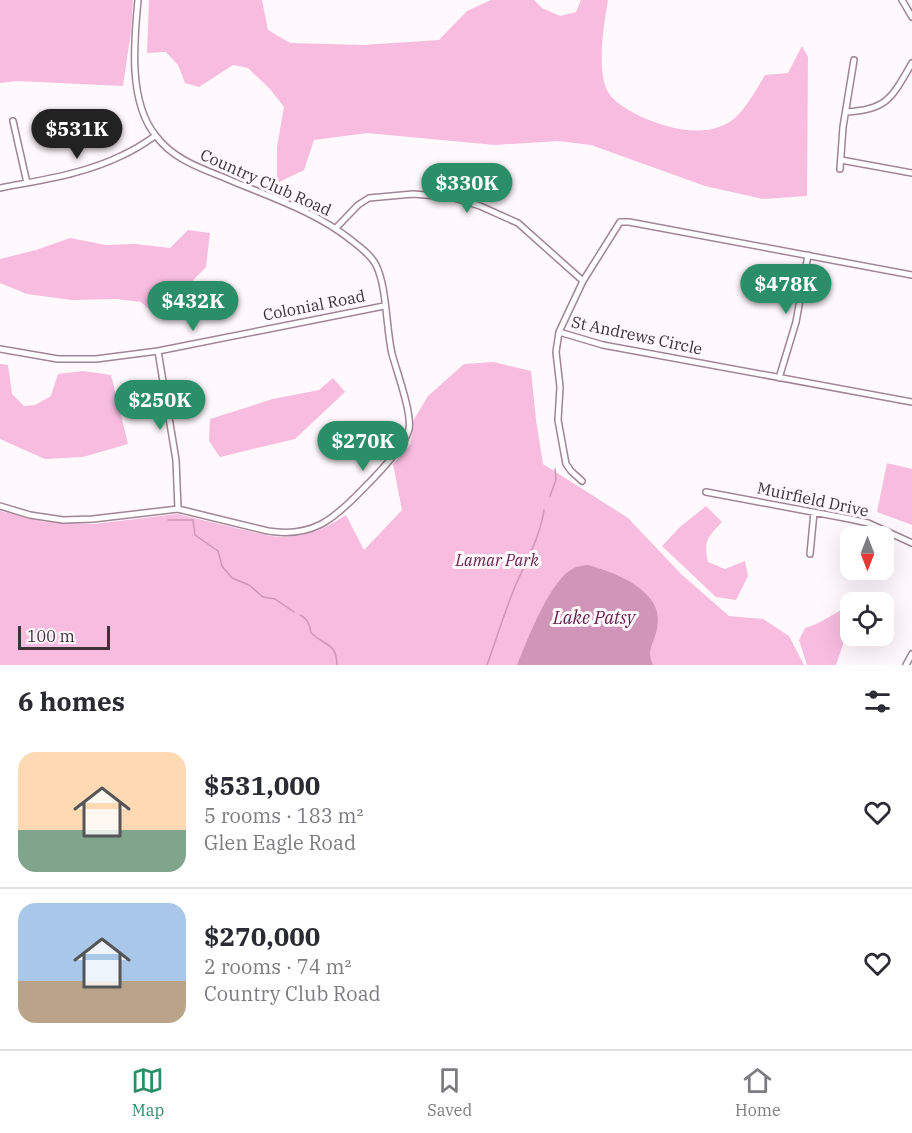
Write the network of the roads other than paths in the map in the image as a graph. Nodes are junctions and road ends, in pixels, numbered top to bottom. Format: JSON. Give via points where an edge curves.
{"nodes":[{"id":1,"x":138,"y":0,"type":"edge"},
{"id":2,"x":902,"y":0,"type":"edge"},
{"id":3,"x":912,"y":17,"type":"edge"},
{"id":4,"x":854,"y":60,"type":"dead end"},
{"id":5,"x":912,"y":63,"type":"edge"},
{"id":6,"x":846,"y":112,"type":"junction"},
{"id":7,"x":13,"y":122,"type":"dead end"},
{"id":8,"x":155,"y":136,"type":"junction"},
{"id":9,"x":841,"y":160,"type":"junction"},
{"id":10,"x":840,"y":169,"type":"dead end"},
{"id":11,"x":912,"y":173,"type":"edge"},
{"id":12,"x":27,"y":183,"type":"junction"},
{"id":13,"x":0,"y":188,"type":"edge"},
{"id":14,"x":336,"y":228,"type":"junction"},
{"id":15,"x":808,"y":255,"type":"junction"},
{"id":16,"x":912,"y":275,"type":"edge"},
{"id":17,"x":583,"y":281,"type":"junction"},
{"id":18,"x":384,"y":306,"type":"junction"},
{"id":19,"x":559,"y":332,"type":"junction"},
{"id":20,"x":0,"y":349,"type":"edge"},
{"id":21,"x":158,"y":351,"type":"junction"},
{"id":22,"x":779,"y":378,"type":"junction"},
{"id":23,"x":912,"y":402,"type":"edge"},
{"id":24,"x":582,"y":481,"type":"dead end"},
{"id":25,"x":706,"y":492,"type":"dead end"},
{"id":26,"x":0,"y":506,"type":"edge"},
{"id":27,"x":178,"y":509,"type":"junction"},
{"id":28,"x":814,"y":512,"type":"junction"},
{"id":29,"x":912,"y":543,"type":"edge"},
{"id":30,"x":810,"y":554,"type":"dead end"},
{"id":31,"x":912,"y":654,"type":"edge"},
{"id":32,"x":906,"y":665,"type":"edge"}],
"edges":[{"from":1,"to":8,"type":"street","name":"Country Club Road","via":[[136,75],[141,106]]},
{"from":2,"to":3,"type":"street"},
{"from":4,"to":6,"type":"street"},
{"from":5,"to":6,"type":"street","via":[[886,102],[868,111]]},
{"from":6,"to":9,"type":"street"},
{"from":7,"to":12,"type":"street"},
{"from":8,"to":12,"type":"street","via":[[122,156],[53,179]]},
{"from":8,"to":14,"type":"street","name":"Country Club Road","via":[[169,151],[198,168]]},
{"from":9,"to":10,"type":"street"},
{"from":9,"to":11,"type":"street"},
{"from":12,"to":13,"type":"street"},
{"from":14,"to":17,"type":"street","via":[[369,198],[413,194],[452,197],[518,223]]},
{"from":14,"to":18,"type":"street","name":"Country Club Road","via":[[375,264],[382,281]]},
{"from":15,"to":16,"type":"street","name":"St Andrews Circle"},
{"from":15,"to":17,"type":"street","name":"St Andrews Circle","via":[[620,222]]},
{"from":15,"to":22,"type":"street","via":[[796,322]]},
{"from":17,"to":19,"type":"street","name":"St Andrews Circle"},
{"from":18,"to":21,"type":"street","name":"Colonial Road"},
{"from":18,"to":27,"type":"street","name":"Country Club Road","via":[[409,430],[392,457],[343,510],[313,529],[283,534]]},
{"from":19,"to":22,"type":"street","name":"St Andrews Circle","via":[[603,345]]},
{"from":19,"to":24,"type":"street","via":[[558,420],[566,464]]},
{"from":20,"to":21,"type":"street","name":"Colonial Road","via":[[58,359],[96,359]]},
{"from":21,"to":27,"type":"street","via":[[176,460]]},
{"from":22,"to":23,"type":"street","name":"St Andrews Circle"},
{"from":25,"to":28,"type":"street","name":"Muirfield Drive"},
{"from":26,"to":27,"type":"street","name":"Country Club Road","via":[[63,520]]},
{"from":28,"to":29,"type":"street","name":"Muirfield Drive","via":[[868,524]]},
{"from":28,"to":30,"type":"street"},
{"from":31,"to":32,"type":"street"}]}
